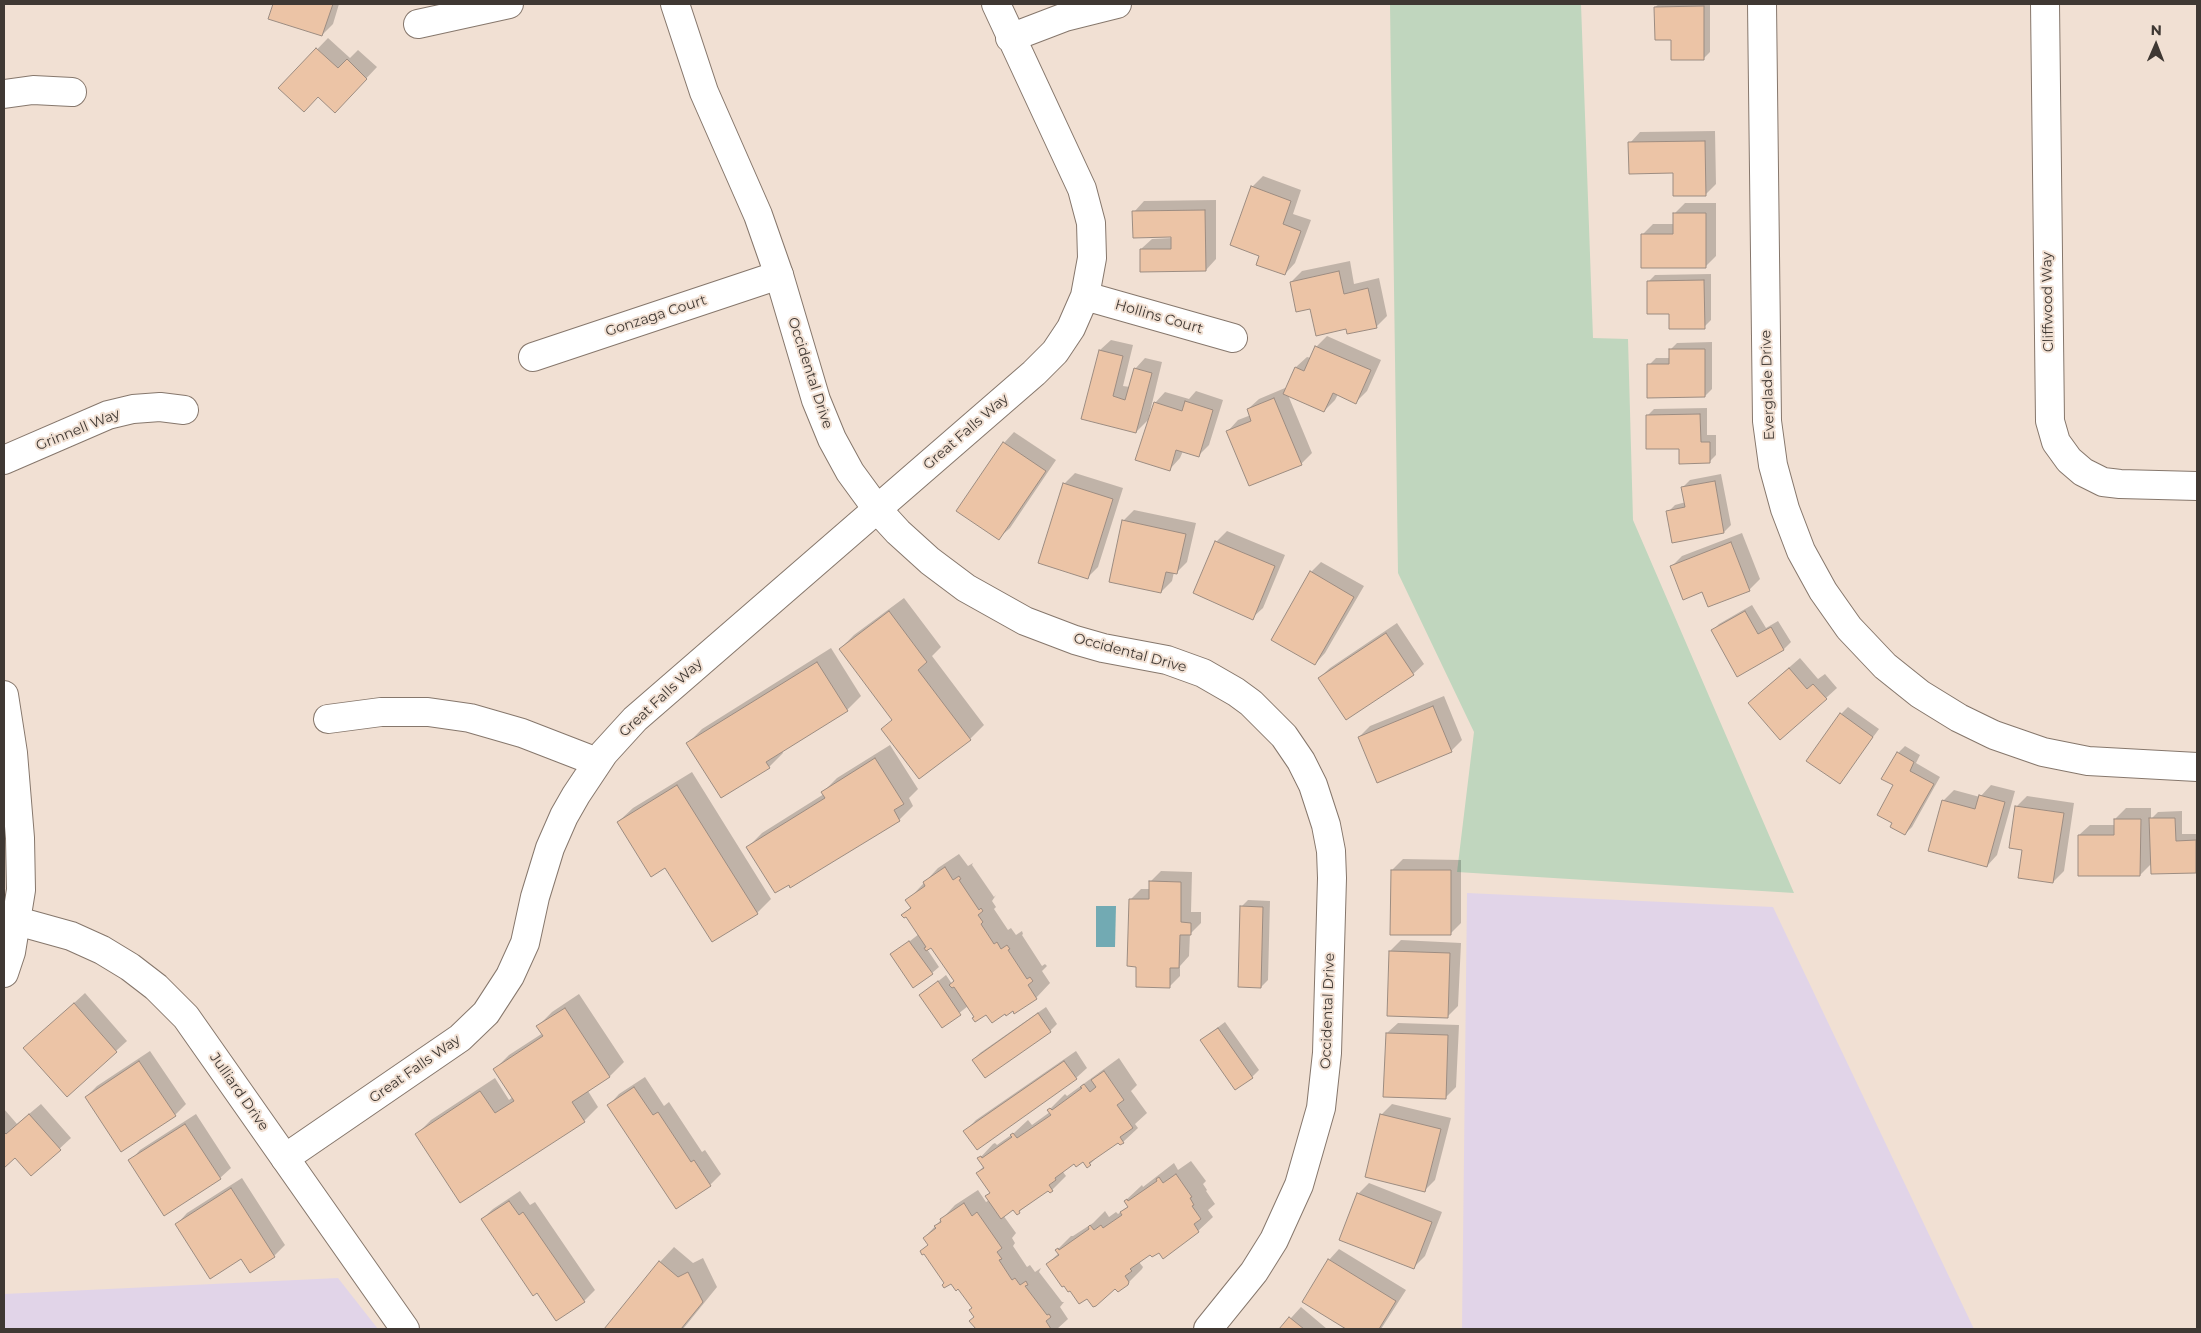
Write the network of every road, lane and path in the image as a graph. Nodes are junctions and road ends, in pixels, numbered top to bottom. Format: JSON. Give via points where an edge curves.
{"nodes":[{"id":1,"x":509,"y":4,"type":"edge"},
{"id":2,"x":675,"y":4,"type":"edge"},
{"id":3,"x":996,"y":4,"type":"edge"},
{"id":4,"x":1117,"y":4,"type":"edge"},
{"id":5,"x":1762,"y":4,"type":"edge"},
{"id":6,"x":2044,"y":4,"type":"edge"},
{"id":7,"x":418,"y":24,"type":"dead end"},
{"id":8,"x":1010,"y":38,"type":"junction"},
{"id":9,"x":72,"y":92,"type":"dead end"},
{"id":10,"x":4,"y":94,"type":"edge"},
{"id":11,"x":779,"y":275,"type":"junction"},
{"id":12,"x":1084,"y":296,"type":"junction"},
{"id":13,"x":1232,"y":338,"type":"dead end"},
{"id":14,"x":533,"y":357,"type":"dead end"},
{"id":15,"x":184,"y":410,"type":"dead end"},
{"id":16,"x":4,"y":460,"type":"edge"},
{"id":17,"x":2197,"y":486,"type":"edge"},
{"id":18,"x":877,"y":509,"type":"junction"},
{"id":19,"x":4,"y":695,"type":"edge"},
{"id":20,"x":328,"y":719,"type":"dead end"},
{"id":21,"x":597,"y":762,"type":"junction"},
{"id":22,"x":2197,"y":767,"type":"edge"},
{"id":23,"x":17,"y":921,"type":"junction"},
{"id":24,"x":4,"y":973,"type":"edge"},
{"id":25,"x":285,"y":1158,"type":"junction"},
{"id":26,"x":405,"y":1329,"type":"edge"},
{"id":27,"x":1208,"y":1329,"type":"edge"}],
"edges":[{"from":1,"to":7,"type":"street"},
{"from":2,"to":11,"type":"street","name":"Occidental Drive","via":[[704,92],[758,215]]},
{"from":3,"to":8,"type":"street","name":"Great Falls Way"},
{"from":4,"to":8,"type":"street","via":[[1065,17]]},
{"from":5,"to":22,"type":"street","name":"Everglade Drive","via":[[1766,421],[1784,509],[1823,591],[1850,628],[1885,666],[1920,694],[1994,735],[2043,752],[2088,761]]},
{"from":6,"to":17,"type":"street","name":"Cliffwood Way","via":[[2050,421],[2056,442],[2068,460],[2103,482]]},
{"from":8,"to":12,"type":"street","name":"Great Falls Way","via":[[1082,189],[1091,232],[1092,258]]},
{"from":9,"to":10,"type":"street","via":[[33,90]]},
{"from":11,"to":14,"type":"street","name":"Gonzaga Court"},
{"from":11,"to":18,"type":"street","name":"Occidental Drive","via":[[816,400],[832,439],[850,472]]},
{"from":12,"to":13,"type":"street","name":"Hollins Court"},
{"from":12,"to":18,"type":"street","name":"Great Falls Way","via":[[1071,328],[1048,359]]},
{"from":15,"to":16,"type":"street","name":"Grinnell Way","via":[[160,407],[108,415]]},
{"from":18,"to":21,"type":"street","name":"Great Falls Way","via":[[635,719]]},
{"from":18,"to":27,"type":"street","name":"Occidental Drive","via":[[937,567],[966,588],[1025,621],[1103,648],[1167,660],[1203,673],[1236,692],[1284,736],[1313,785],[1326,825],[1332,878],[1328,1053],[1321,1108],[1299,1185],[1274,1240],[1254,1272]]},
{"from":19,"to":23,"type":"street","via":[[20,838],[21,890]]},
{"from":20,"to":21,"type":"street","via":[[380,712],[428,712],[470,718],[522,733]]},
{"from":21,"to":25,"type":"street","name":"Great Falls Way","via":[[554,840],[535,897],[525,943],[510,976],[486,1013],[460,1038]]},
{"from":23,"to":24,"type":"street"},
{"from":23,"to":25,"type":"street","name":"Julliard Drive","via":[[71,936],[102,950],[130,966],[156,987],[186,1017]]},
{"from":25,"to":26,"type":"street","name":"Julliard Drive"}]}
